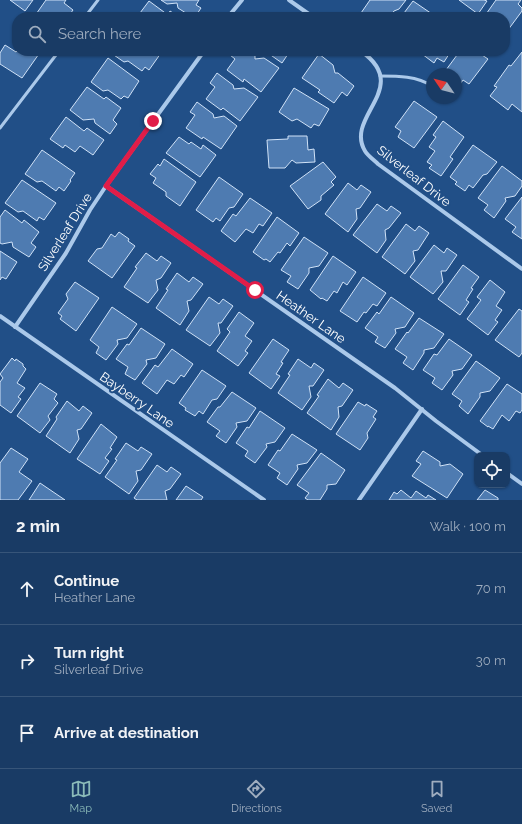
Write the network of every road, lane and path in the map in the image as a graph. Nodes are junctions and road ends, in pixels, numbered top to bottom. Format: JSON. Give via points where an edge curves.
{"nodes":[{"id":1,"x":98,"y":0,"type":"edge"},
{"id":2,"x":242,"y":0,"type":"edge"},
{"id":3,"x":289,"y":0,"type":"edge"},
{"id":4,"x":89,"y":12,"type":"edge"},
{"id":5,"x":232,"y":12,"type":"edge"},
{"id":6,"x":306,"y":12,"type":"edge"},
{"id":7,"x":55,"y":56,"type":"edge"},
{"id":8,"x":200,"y":56,"type":"edge"},
{"id":9,"x":367,"y":56,"type":"edge"},
{"id":10,"x":380,"y":76,"type":"junction"},
{"id":11,"x":426,"y":82,"type":"edge"},
{"id":12,"x":0,"y":128,"type":"edge"},
{"id":13,"x":106,"y":186,"type":"junction"},
{"id":14,"x":522,"y":269,"type":"edge"},
{"id":15,"x":0,"y":316,"type":"edge"},
{"id":16,"x":15,"y":327,"type":"junction"},
{"id":17,"x":422,"y":409,"type":"junction"},
{"id":18,"x":478,"y":452,"type":"edge"},
{"id":19,"x":510,"y":475,"type":"edge"},
{"id":20,"x":522,"y":484,"type":"edge"},
{"id":21,"x":264,"y":500,"type":"edge"},
{"id":22,"x":359,"y":500,"type":"edge"}],
"edges":[{"from":1,"to":4,"type":"lane"},
{"from":2,"to":5,"type":"street"},
{"from":3,"to":6,"type":"street"},
{"from":7,"to":12,"type":"lane"},
{"from":8,"to":13,"type":"street","name":"Silverleaf Drive"},
{"from":9,"to":10,"type":"street","via":[[374,62]]},
{"from":10,"to":11,"type":"lane","via":[[398,76]]},
{"from":10,"to":14,"type":"street","name":"Silverleaf Drive","via":[[380,91],[361,132],[365,151],[378,164]]},
{"from":13,"to":16,"type":"street","name":"Silverleaf Drive","via":[[66,253]]},
{"from":13,"to":17,"type":"street","name":"Heather Lane"},
{"from":15,"to":16,"type":"street","name":"Bayberry Lane"},
{"from":16,"to":21,"type":"street","name":"Bayberry Lane"},
{"from":17,"to":18,"type":"street","name":"Heather Lane"},
{"from":17,"to":22,"type":"street"},
{"from":19,"to":20,"type":"street"}]}
